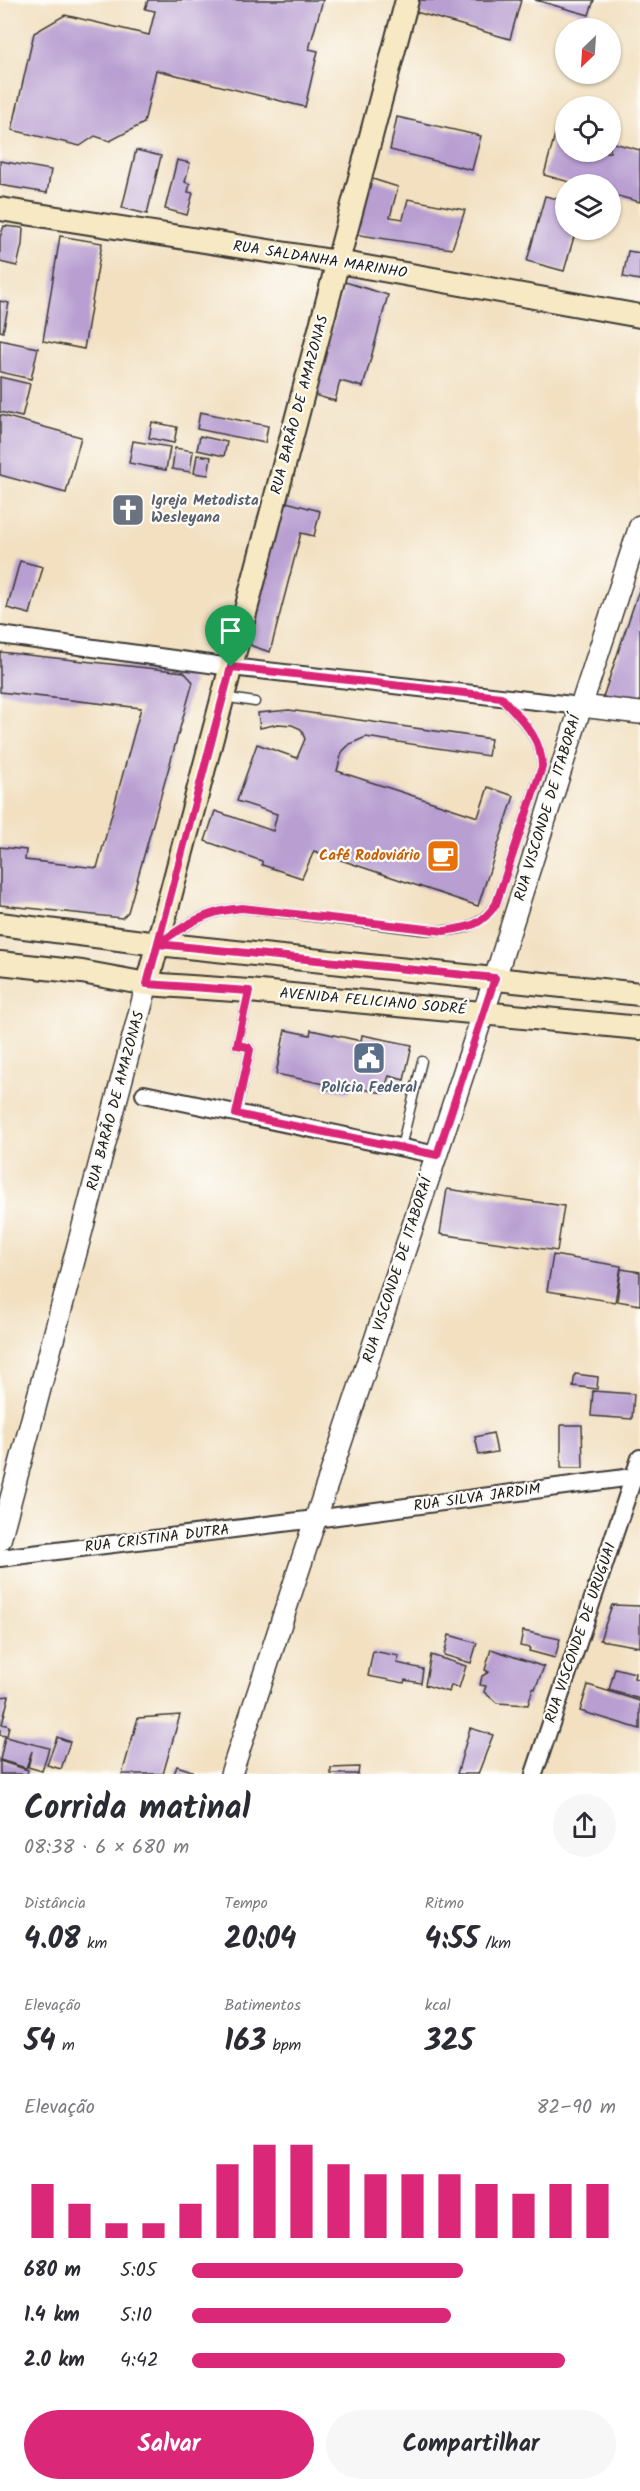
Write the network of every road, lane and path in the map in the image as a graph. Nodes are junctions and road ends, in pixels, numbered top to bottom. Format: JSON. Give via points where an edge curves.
{"nodes":[{"id":1,"x":407,"y":0,"type":"edge"},
{"id":2,"x":0,"y":209,"type":"edge"},
{"id":3,"x":338,"y":262,"type":"junction"},
{"id":4,"x":640,"y":316,"type":"edge"},
{"id":5,"x":640,"y":526,"type":"edge"},
{"id":6,"x":0,"y":635,"type":"edge"},
{"id":7,"x":231,"y":667,"type":"junction"},
{"id":8,"x":223,"y":697,"type":"junction"},
{"id":9,"x":501,"y":697,"type":"junction"},
{"id":10,"x":255,"y":702,"type":"dead end"},
{"id":11,"x":580,"y":706,"type":"junction"},
{"id":12,"x":640,"y":713,"type":"edge"},
{"id":13,"x":0,"y":924,"type":"edge"},
{"id":14,"x":158,"y":944,"type":"junction"},
{"id":15,"x":0,"y":963,"type":"edge"},
{"id":16,"x":495,"y":978,"type":"junction"},
{"id":17,"x":147,"y":984,"type":"junction"},
{"id":18,"x":249,"y":991,"type":"junction"},
{"id":19,"x":640,"y":994,"type":"edge"},
{"id":20,"x":483,"y":1012,"type":"junction"},
{"id":21,"x":640,"y":1028,"type":"edge"},
{"id":22,"x":422,"y":1061,"type":"dead end"},
{"id":23,"x":144,"y":1094,"type":"dead end"},
{"id":24,"x":236,"y":1114,"type":"junction"},
{"id":25,"x":401,"y":1147,"type":"junction"},
{"id":26,"x":437,"y":1155,"type":"junction"},
{"id":27,"x":640,"y":1458,"type":"edge"},
{"id":28,"x":637,"y":1477,"type":"edge"},
{"id":29,"x":315,"y":1520,"type":"junction"},
{"id":30,"x":0,"y":1540,"type":"edge"},
{"id":31,"x":0,"y":1558,"type":"edge"},
{"id":32,"x":231,"y":1774,"type":"edge"},
{"id":33,"x":534,"y":1774,"type":"edge"}],
"edges":[{"from":1,"to":3,"type":"main road","name":"RUA BARÃO DE AMAZONAS"},
{"from":2,"to":3,"type":"main road","name":"RUA SALDANHA MARINHO"},
{"from":3,"to":4,"type":"main road","name":"RUA SALDANHA MARINHO"},
{"from":3,"to":7,"type":"main road","name":"RUA BARÃO DE AMAZONAS"},
{"from":5,"to":11,"type":"street","name":"RUA VISCONDE DE ITABORAÍ"},
{"from":6,"to":7,"type":"street"},
{"from":7,"to":8,"type":"main road","name":"RUA BARÃO DE AMAZONAS"},
{"from":7,"to":9,"type":"street"},
{"from":8,"to":10,"type":"lane"},
{"from":8,"to":14,"type":"main road","name":"RUA BARÃO DE AMAZONAS","via":[[206,784]]},
{"from":9,"to":11,"type":"street"},
{"from":9,"to":14,"type":"lane","via":[[534,734],[542,753],[542,767],[496,904],[486,919],[444,931],[242,908],[219,910],[193,920]]},
{"from":11,"to":12,"type":"street"},
{"from":11,"to":16,"type":"street","name":"RUA VISCONDE DE ITABORAÍ"},
{"from":13,"to":14,"type":"main road"},
{"from":14,"to":16,"type":"main road"},
{"from":14,"to":17,"type":"main road","name":"RUA BARÃO DE AMAZONAS"},
{"from":15,"to":17,"type":"main road","name":"AVENIDA FELICIANO SODRÉ"},
{"from":16,"to":19,"type":"main road"},
{"from":16,"to":20,"type":"street","name":"RUA VISCONDE DE ITABORAÍ"},
{"from":17,"to":18,"type":"main road","name":"AVENIDA FELICIANO SODRÉ"},
{"from":17,"to":30,"type":"street","name":"RUA BARÃO DE AMAZONAS"},
{"from":18,"to":20,"type":"main road","name":"AVENIDA FELICIANO SODRÉ"},
{"from":18,"to":24,"type":"lane","via":[[237,1045],[250,1050]]},
{"from":20,"to":21,"type":"main road","name":"AVENIDA FELICIANO SODRÉ"},
{"from":20,"to":26,"type":"street","name":"RUA VISCONDE DE ITABORAÍ"},
{"from":22,"to":25,"type":"lane"},
{"from":23,"to":24,"type":"street"},
{"from":24,"to":25,"type":"street"},
{"from":25,"to":26,"type":"street"},
{"from":26,"to":29,"type":"street","name":"RUA VISCONDE DE ITABORAÍ"},
{"from":27,"to":28,"type":"street","name":"RUA VISCONDE DE URUGUAI"},
{"from":28,"to":29,"type":"street","name":"RUA SILVA JARDIM"},
{"from":28,"to":33,"type":"street","name":"RUA VISCONDE DE URUGUAI"},
{"from":29,"to":31,"type":"street","name":"RUA CRISTINA DUTRA"},
{"from":29,"to":32,"type":"street","name":"RUA VISCONDE DE ITABORAÍ"}]}
